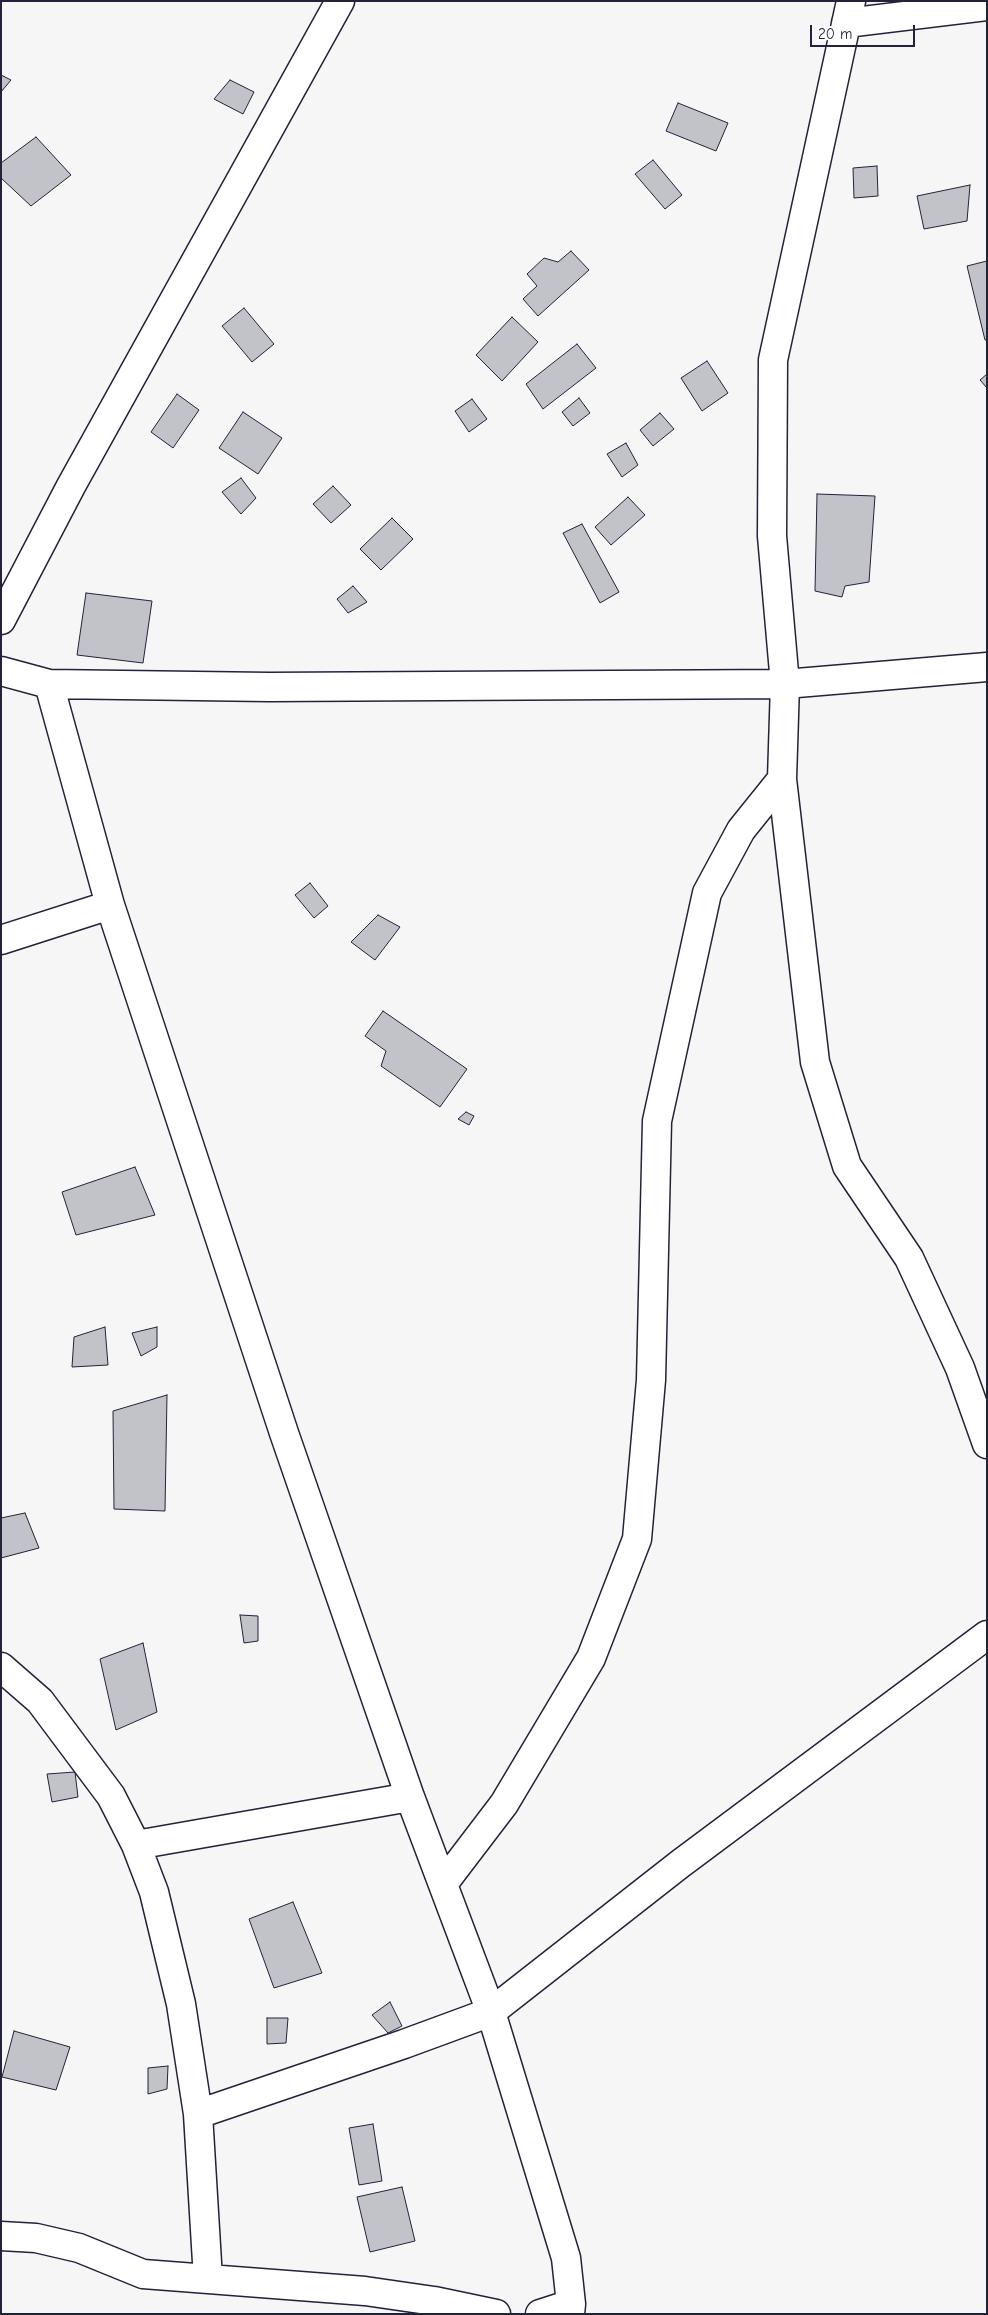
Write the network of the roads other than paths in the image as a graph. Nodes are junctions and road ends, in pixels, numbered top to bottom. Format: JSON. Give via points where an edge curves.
{"nodes":[{"id":1,"x":340,"y":1,"type":"edge"},
{"id":2,"x":987,"y":6,"type":"edge"},
{"id":3,"x":848,"y":12,"type":"edge"},
{"id":4,"x":1,"y":620,"type":"edge"},
{"id":5,"x":987,"y":667,"type":"edge"},
{"id":6,"x":1,"y":672,"type":"edge"},
{"id":7,"x":49,"y":684,"type":"junction"},
{"id":8,"x":785,"y":684,"type":"junction"},
{"id":9,"x":782,"y":779,"type":"junction"},
{"id":10,"x":110,"y":905,"type":"junction"},
{"id":11,"x":1,"y":940,"type":"edge"},
{"id":12,"x":987,"y":1444,"type":"edge"},
{"id":13,"x":987,"y":1635,"type":"edge"},
{"id":14,"x":1,"y":1667,"type":"edge"},
{"id":15,"x":410,"y":1797,"type":"junction"},
{"id":16,"x":136,"y":1845,"type":"junction"},
{"id":17,"x":443,"y":1884,"type":"junction"},
{"id":18,"x":491,"y":2012,"type":"junction"},
{"id":19,"x":198,"y":2114,"type":"junction"},
{"id":20,"x":1,"y":2236,"type":"edge"},
{"id":21,"x":208,"y":2280,"type":"junction"},
{"id":22,"x":571,"y":2309,"type":"edge"},
{"id":23,"x":496,"y":2314,"type":"edge"},
{"id":24,"x":540,"y":2314,"type":"edge"}],
"edges":[{"from":1,"to":4,"type":"street","via":[[71,486]]},
{"from":2,"to":3,"type":"street"},
{"from":3,"to":8,"type":"street","via":[[773,360],[772,536]]},
{"from":5,"to":8,"type":"street"},
{"from":6,"to":7,"type":"street"},
{"from":7,"to":8,"type":"street","via":[[279,687]]},
{"from":7,"to":10,"type":"street"},
{"from":8,"to":9,"type":"street"},
{"from":9,"to":12,"type":"street","via":[[815,1062],[847,1166],[909,1258],[960,1368]]},
{"from":9,"to":17,"type":"street","via":[[741,830],[708,893],[657,1120],[651,1380],[637,1540],[591,1658],[504,1804]]},
{"from":10,"to":11,"type":"street"},
{"from":10,"to":15,"type":"street","via":[[284,1433]]},
{"from":13,"to":18,"type":"street","via":[[680,1864]]},
{"from":14,"to":16,"type":"street","via":[[40,1701],[111,1796]]},
{"from":15,"to":16,"type":"street"},
{"from":15,"to":17,"type":"street"},
{"from":16,"to":19,"type":"street","via":[[154,1892],[181,2004]]},
{"from":17,"to":18,"type":"street"},
{"from":18,"to":19,"type":"street"},
{"from":18,"to":22,"type":"street","via":[[566,2258]]},
{"from":19,"to":21,"type":"street"},
{"from":20,"to":21,"type":"street","via":[[36,2238],[79,2248],[143,2274]]},
{"from":21,"to":23,"type":"street","via":[[365,2291]]},
{"from":22,"to":24,"type":"street"}]}
